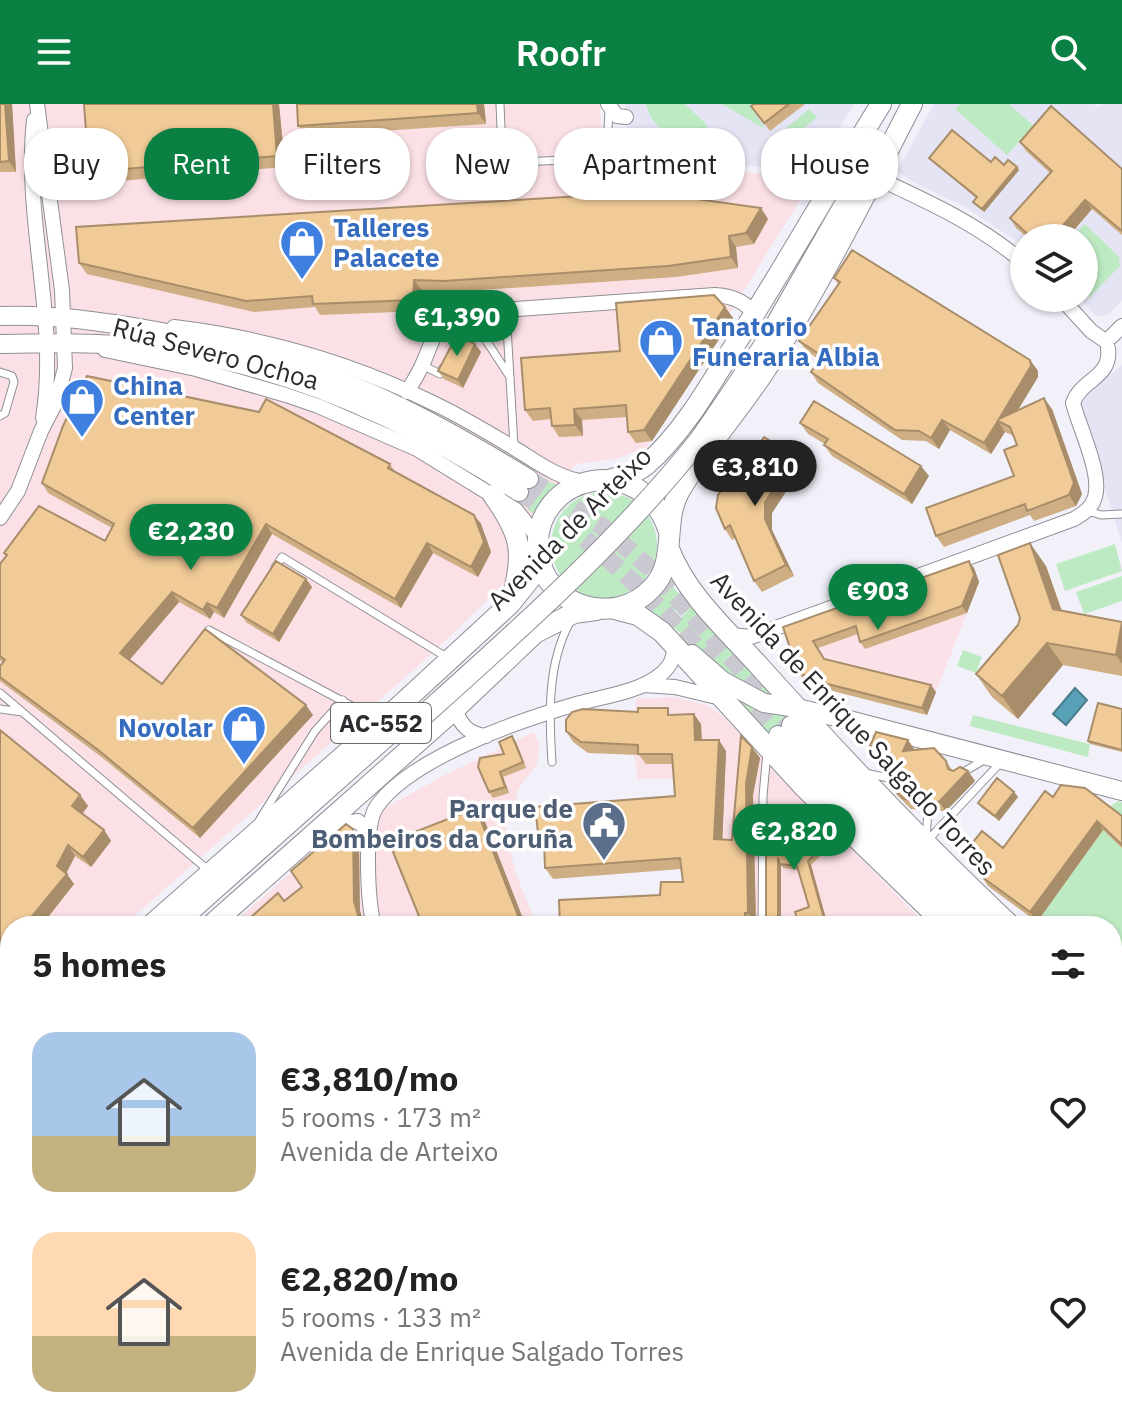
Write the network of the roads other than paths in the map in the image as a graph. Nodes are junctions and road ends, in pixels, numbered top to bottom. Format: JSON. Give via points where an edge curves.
{"nodes":[{"id":1,"x":36,"y":104,"type":"edge"},
{"id":2,"x":500,"y":104,"type":"edge"},
{"id":3,"x":882,"y":104,"type":"edge"},
{"id":4,"x":910,"y":104,"type":"edge"},
{"id":5,"x":609,"y":106,"type":"edge"},
{"id":6,"x":626,"y":117,"type":"dead end"},
{"id":7,"x":898,"y":129,"type":"edge"},
{"id":8,"x":898,"y":188,"type":"edge"},
{"id":9,"x":856,"y":200,"type":"edge"},
{"id":10,"x":862,"y":200,"type":"edge"},
{"id":11,"x":1010,"y":251,"type":"edge"},
{"id":12,"x":814,"y":257,"type":"junction"},
{"id":13,"x":506,"y":309,"type":"junction"},
{"id":14,"x":1074,"y":312,"type":"edge"},
{"id":15,"x":44,"y":315,"type":"junction"},
{"id":16,"x":754,"y":315,"type":"junction"},
{"id":17,"x":0,"y":316,"type":"edge"},
{"id":18,"x":64,"y":317,"type":"junction"},
{"id":19,"x":126,"y":326,"type":"junction"},
{"id":20,"x":1111,"y":338,"type":"edge"},
{"id":21,"x":0,"y":344,"type":"edge"},
{"id":22,"x":64,"y":344,"type":"junction"},
{"id":23,"x":449,"y":354,"type":"edge"},
{"id":24,"x":445,"y":364,"type":"edge"},
{"id":25,"x":422,"y":365,"type":"junction"},
{"id":26,"x":0,"y":372,"type":"edge"},
{"id":27,"x":510,"y":377,"type":"junction"},
{"id":28,"x":407,"y":392,"type":"junction"},
{"id":29,"x":0,"y":416,"type":"edge"},
{"id":30,"x":700,"y":442,"type":"junction"},
{"id":31,"x":514,"y":448,"type":"junction"},
{"id":32,"x":612,"y":479,"type":"junction"},
{"id":33,"x":585,"y":482,"type":"junction"},
{"id":34,"x":493,"y":495,"type":"junction"},
{"id":35,"x":1088,"y":511,"type":"junction"},
{"id":36,"x":1122,"y":514,"type":"edge"},
{"id":37,"x":0,"y":518,"type":"edge"},
{"id":38,"x":539,"y":539,"type":"junction"},
{"id":39,"x":669,"y":541,"type":"junction"},
{"id":40,"x":542,"y":564,"type":"junction"},
{"id":41,"x":267,"y":580,"type":"edge"},
{"id":42,"x":510,"y":604,"type":"junction"},
{"id":43,"x":607,"y":610,"type":"junction"},
{"id":44,"x":570,"y":620,"type":"junction"},
{"id":45,"x":209,"y":630,"type":"edge"},
{"id":46,"x":731,"y":635,"type":"junction"},
{"id":47,"x":674,"y":643,"type":"junction"},
{"id":48,"x":450,"y":659,"type":"junction"},
{"id":49,"x":643,"y":685,"type":"junction"},
{"id":50,"x":0,"y":693,"type":"edge"},
{"id":51,"x":721,"y":698,"type":"junction"},
{"id":52,"x":343,"y":700,"type":"junction"},
{"id":53,"x":0,"y":709,"type":"edge"},
{"id":54,"x":23,"y":712,"type":"junction"},
{"id":55,"x":549,"y":713,"type":"junction"},
{"id":56,"x":457,"y":714,"type":"junction"},
{"id":57,"x":411,"y":721,"type":"junction"},
{"id":58,"x":382,"y":722,"type":"junction"},
{"id":59,"x":783,"y":729,"type":"junction"},
{"id":60,"x":487,"y":736,"type":"junction"},
{"id":61,"x":448,"y":754,"type":"junction"},
{"id":62,"x":996,"y":758,"type":"junction"},
{"id":63,"x":552,"y":762,"type":"dead end"},
{"id":64,"x":856,"y":771,"type":"junction"},
{"id":65,"x":959,"y":774,"type":"edge"},
{"id":66,"x":898,"y":780,"type":"edge"},
{"id":67,"x":1122,"y":791,"type":"edge"},
{"id":68,"x":928,"y":810,"type":"edge"},
{"id":69,"x":324,"y":826,"type":"junction"},
{"id":70,"x":370,"y":834,"type":"junction"},
{"id":71,"x":250,"y":837,"type":"junction"},
{"id":72,"x":926,"y":842,"type":"junction"},
{"id":73,"x":211,"y":872,"type":"junction"},
{"id":74,"x":161,"y":916,"type":"edge"},
{"id":75,"x":185,"y":916,"type":"edge"},
{"id":76,"x":197,"y":916,"type":"edge"},
{"id":77,"x":221,"y":916,"type":"edge"},
{"id":78,"x":373,"y":916,"type":"edge"},
{"id":79,"x":762,"y":916,"type":"edge"},
{"id":80,"x":937,"y":916,"type":"edge"},
{"id":81,"x":959,"y":916,"type":"edge"},
{"id":82,"x":981,"y":916,"type":"edge"},
{"id":83,"x":1001,"y":916,"type":"edge"}],
"edges":[{"from":1,"to":15,"type":"street","via":[[33,200]]},
{"from":1,"to":18,"type":"street"},
{"from":2,"to":5,"type":"lane","via":[[502,151],[518,162],[602,154],[607,148]]},
{"from":3,"to":16,"type":"main road","name":"Avenida de Arteixo"},
{"from":3,"to":30,"type":"main road","name":"Avenida de Arteixo"},
{"from":4,"to":7,"type":"main road","name":"Avenida de Arteixo"},
{"from":4,"to":12,"type":"main road","name":"Avenida de Arteixo"},
{"from":5,"to":6,"type":"street","via":[[617,116]]},
{"from":8,"to":11,"type":"street"},
{"from":9,"to":12,"type":"lane","name":"Avenida de Arteixo","via":[[829,244]]},
{"from":10,"to":30,"type":"main road","name":"Avenida de Arteixo","via":[[739,410]]},
{"from":12,"to":30,"type":"main road","name":"Avenida de Arteixo"},
{"from":13,"to":16,"type":"street","via":[[715,295],[740,301]]},
{"from":13,"to":25,"type":"street","via":[[448,318],[437,328]]},
{"from":13,"to":27,"type":"lane"},
{"from":14,"to":20,"type":"street","via":[[1091,331]]},
{"from":15,"to":17,"type":"main road","name":"Rúa Severo Ochoa"},
{"from":15,"to":18,"type":"main road","name":"Rúa Severo Ochoa"},
{"from":15,"to":22,"type":"street"},
{"from":16,"to":32,"type":"main road","name":"Avenida de Arteixo","via":[[677,431],[646,465]]},
{"from":18,"to":19,"type":"main road","name":"Rúa Severo Ochoa"},
{"from":18,"to":22,"type":"street"},
{"from":19,"to":22,"type":"main road","name":"Rúa Severo Ochoa","via":[[245,350],[367,391],[425,419],[524,485],[421,433],[292,380],[166,350]]},
{"from":19,"to":28,"type":"street","name":"Rúa Severo Ochoa","via":[[225,333],[313,355]]},
{"from":20,"to":35,"type":"street","via":[[1104,371],[1073,403],[1096,488]]},
{"from":21,"to":22,"type":"main road","name":"Rúa Severo Ochoa"},
{"from":22,"to":34,"type":"street","name":"Rúa Severo Ochoa","via":[[196,369],[318,406],[417,449]]},
{"from":22,"to":37,"type":"street","via":[[63,376],[50,416],[18,491]]},
{"from":23,"to":27,"type":"lane","via":[[461,332],[478,328]]},
{"from":24,"to":25,"type":"lane","via":[[440,374]]},
{"from":25,"to":28,"type":"street"},
{"from":26,"to":29,"type":"lane","via":[[14,382]]},
{"from":27,"to":31,"type":"lane"},
{"from":28,"to":31,"type":"street","name":"Rúa Severo Ochoa"},
{"from":30,"to":39,"type":"main road","name":"Avenida de Arteixo","via":[[674,502]]},
{"from":30,"to":46,"type":"main road","via":[[684,508],[683,552],[690,574]]},
{"from":30,"to":57,"type":"main road","name":"Avenida de Arteixo","number":"AC-552","bridge":true,"via":[[562,590]]},
{"from":31,"to":33,"type":"street","name":"Rúa Severo Ochoa","via":[[560,476]]},
{"from":32,"to":33,"type":"main road"},
{"from":32,"to":39,"type":"main road","via":[[651,498],[664,517]]},
{"from":33,"to":38,"type":"main road","via":[[554,504]]},
{"from":34,"to":38,"type":"street","name":"Rúa Severo Ochoa","via":[[516,510]]},
{"from":34,"to":42,"type":"main road","via":[[509,518],[521,552]]},
{"from":35,"to":36,"type":"lane"},
{"from":35,"to":46,"type":"street","via":[[751,637]]},
{"from":38,"to":40,"type":"main road"},
{"from":39,"to":43,"type":"main road","via":[[664,572],[652,589],[643,598]]},
{"from":39,"to":46,"type":"main road","name":"Avenida de Enrique Salgado Torres","via":[[676,566]]},
{"from":40,"to":42,"type":"main road","number":"AC-552"},
{"from":40,"to":43,"type":"main road","via":[[558,592],[579,605]]},
{"from":41,"to":48,"type":"lane","via":[[282,557]]},
{"from":42,"to":48,"type":"main road","number":"AC-552"},
{"from":43,"to":44,"type":"main road"},
{"from":43,"to":47,"type":"main road","name":"Avenida de Enrique Salgado Torres","via":[[638,615]]},
{"from":44,"to":47,"type":"main road","name":"Avenida de Enrique Salgado Torres","via":[[638,626]]},
{"from":44,"to":55,"type":"lane"},
{"from":44,"to":56,"type":"main road","name":"Avenida de Enrique Salgado Torres","number":"AC-552","via":[[514,656]]},
{"from":45,"to":52,"type":"lane"},
{"from":46,"to":59,"type":"main road","name":"Avenida de Enrique Salgado Torres"},
{"from":47,"to":49,"type":"street","via":[[667,669]]},
{"from":47,"to":51,"type":"main road","name":"Avenida de Enrique Salgado Torres"},
{"from":47,"to":59,"type":"main road","via":[[743,694],[781,708]]},
{"from":48,"to":58,"type":"main road","number":"AC-552"},
{"from":49,"to":51,"type":"street"},
{"from":49,"to":55,"type":"street"},
{"from":50,"to":54,"type":"lane"},
{"from":51,"to":59,"type":"main road","name":"Avenida de Enrique Salgado Torres"},
{"from":52,"to":58,"type":"lane"},
{"from":52,"to":71,"type":"lane","via":[[315,731]]},
{"from":53,"to":54,"type":"lane"},
{"from":54,"to":73,"type":"lane"},
{"from":55,"to":60,"type":"street"},
{"from":55,"to":63,"type":"lane"},
{"from":56,"to":60,"type":"street","via":[[469,732]]},
{"from":56,"to":61,"type":"street","via":[[461,737]]},
{"from":56,"to":69,"type":"main road","number":"AC-552"},
{"from":57,"to":75,"type":"main road","number":"AC-552"},
{"from":57,"to":76,"type":"main road","number":"AC-552"},
{"from":58,"to":71,"type":"main road","number":"AC-552"},
{"from":59,"to":62,"type":"main road"},
{"from":59,"to":64,"type":"main road","name":"Avenida de Enrique Salgado Torres"},
{"from":59,"to":79,"type":"lane","via":[[763,796]]},
{"from":59,"to":80,"type":"main road","name":"Avenida de Enrique Salgado Torres"},
{"from":59,"to":81,"type":"main road"},
{"from":59,"to":82,"type":"main road"},
{"from":60,"to":61,"type":"street"},
{"from":61,"to":70,"type":"street","via":[[397,784],[374,809]]},
{"from":62,"to":65,"type":"lane"},
{"from":62,"to":67,"type":"main road"},
{"from":62,"to":72,"type":"lane"},
{"from":64,"to":66,"type":"lane"},
{"from":64,"to":72,"type":"main road","name":"Avenida de Enrique Salgado Torres"},
{"from":68,"to":72,"type":"lane"},
{"from":69,"to":70,"type":"street","via":[[358,821]]},
{"from":69,"to":77,"type":"main road","number":"AC-552"},
{"from":70,"to":78,"type":"street"},
{"from":71,"to":73,"type":"main road","number":"AC-552"},
{"from":72,"to":83,"type":"main road","name":"Avenida de Enrique Salgado Torres"},
{"from":73,"to":74,"type":"main road","number":"AC-552"}]}
